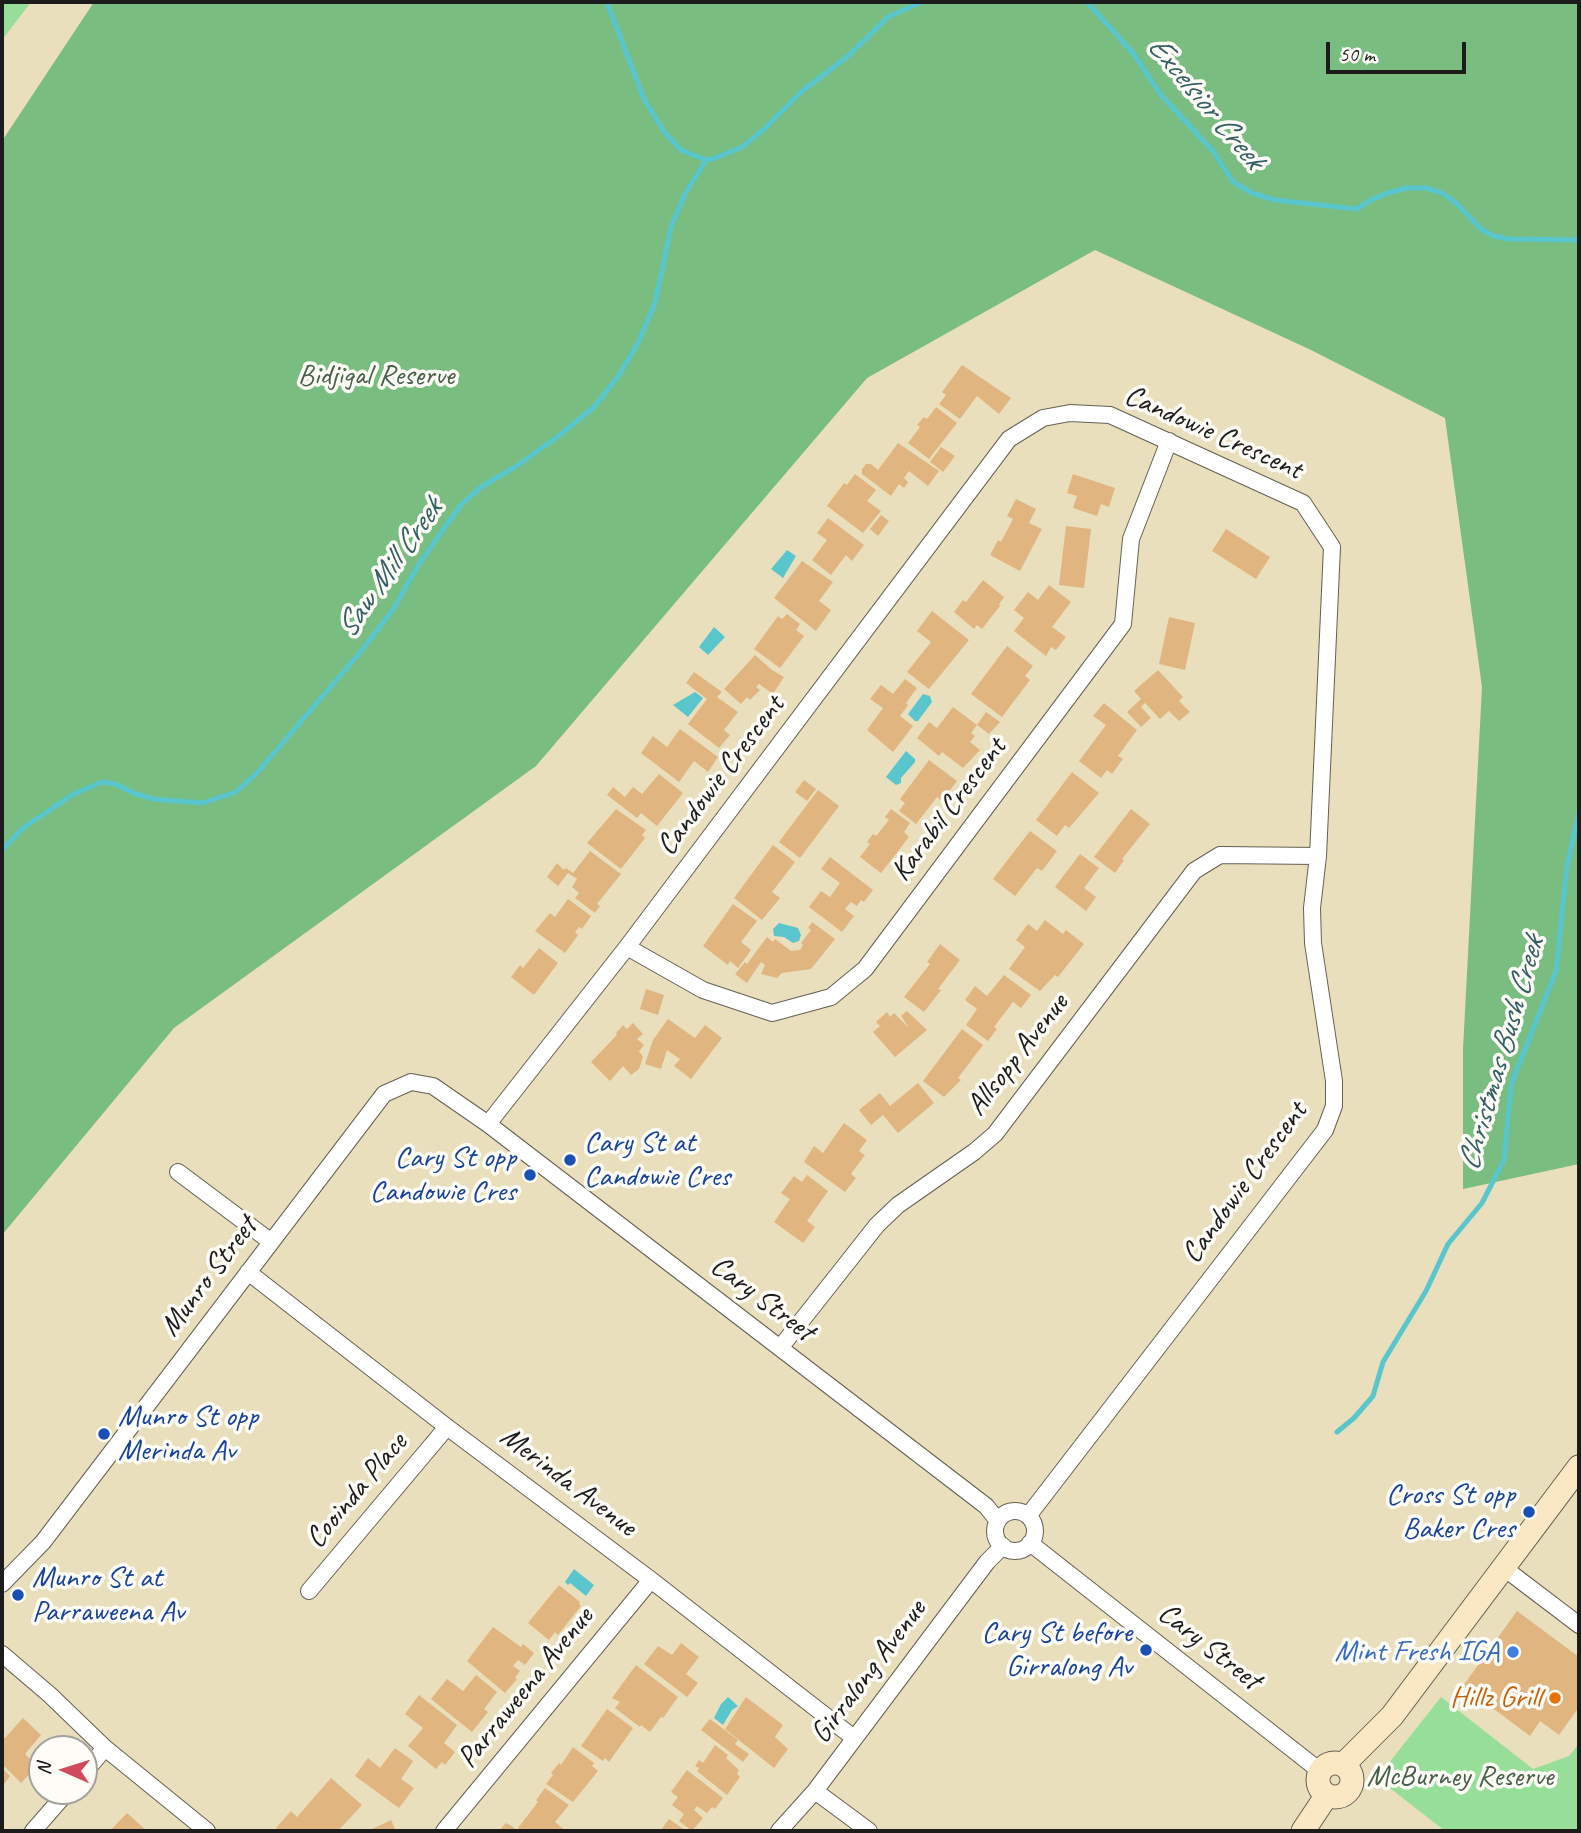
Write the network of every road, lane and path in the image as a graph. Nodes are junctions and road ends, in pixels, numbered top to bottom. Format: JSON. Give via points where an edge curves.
{"nodes":[{"id":1,"x":1169,"y":442,"type":"junction"},
{"id":2,"x":1318,"y":856,"type":"junction"},
{"id":3,"x":627,"y":947,"type":"junction"},
{"id":4,"x":488,"y":1125,"type":"junction"},
{"id":5,"x":178,"y":1172,"type":"dead end"},
{"id":6,"x":270,"y":1241,"type":"junction"},
{"id":7,"x":248,"y":1272,"type":"junction"},
{"id":8,"x":780,"y":1348,"type":"junction"},
{"id":9,"x":447,"y":1427,"type":"junction"},
{"id":10,"x":1579,"y":1468,"type":"edge"},
{"id":11,"x":1028,"y":1516,"type":"junction"},
{"id":12,"x":998,"y":1521,"type":"junction"},
{"id":13,"x":1030,"y":1543,"type":"junction"},
{"id":14,"x":1003,"y":1546,"type":"junction"},
{"id":15,"x":1504,"y":1568,"type":"junction"},
{"id":16,"x":651,"y":1580,"type":"junction"},
{"id":17,"x":2,"y":1584,"type":"edge"},
{"id":18,"x":309,"y":1591,"type":"dead end"},
{"id":19,"x":1579,"y":1625,"type":"edge"},
{"id":20,"x":2,"y":1654,"type":"edge"},
{"id":21,"x":853,"y":1738,"type":"junction"},
{"id":22,"x":105,"y":1748,"type":"junction"},
{"id":23,"x":98,"y":1756,"type":"edge"},
{"id":24,"x":1343,"y":1765,"type":"junction"},
{"id":25,"x":1320,"y":1771,"type":"junction"},
{"id":26,"x":815,"y":1791,"type":"junction"},
{"id":27,"x":1327,"y":1795,"type":"junction"},
{"id":28,"x":56,"y":1805,"type":"edge"},
{"id":29,"x":33,"y":1831,"type":"edge"},
{"id":30,"x":206,"y":1831,"type":"edge"},
{"id":31,"x":444,"y":1831,"type":"edge"},
{"id":32,"x":779,"y":1831,"type":"edge"},
{"id":33,"x":869,"y":1831,"type":"edge"},
{"id":34,"x":1303,"y":1831,"type":"edge"}],
"edges":[{"from":1,"to":2,"type":"street","name":"Candowie Crescent","via":[[1303,503],[1332,547]]},
{"from":1,"to":3,"type":"street","name":"Candowie Crescent","via":[[1111,415],[1070,413],[1043,418],[1009,439]]},
{"from":1,"to":3,"type":"street","name":"Karabil Crescent","via":[[1131,539],[1124,624],[865,969],[831,997],[772,1013],[703,990]]},
{"from":2,"to":8,"type":"street","name":"Allsopp Avenue","via":[[1220,855],[1194,871],[995,1134],[884,1218]]},
{"from":2,"to":11,"type":"street","name":"Candowie Crescent","via":[[1313,943],[1334,1081],[1334,1105],[1325,1130]]},
{"from":3,"to":4,"type":"street","name":"Candowie Crescent"},
{"from":4,"to":6,"type":"street","name":"Munro Street","via":[[433,1086],[411,1082],[394,1088],[384,1094]]},
{"from":4,"to":8,"type":"street","name":"Cary Street"},
{"from":5,"to":6,"type":"street"},
{"from":6,"to":7,"type":"street","name":"Munro Street"},
{"from":7,"to":9,"type":"street","name":"Merinda Avenue"},
{"from":7,"to":17,"type":"street","name":"Munro Street","via":[[43,1542]]},
{"from":8,"to":12,"type":"street","name":"Cary Street","via":[[986,1506]]},
{"from":9,"to":16,"type":"street","name":"Merinda Avenue"},
{"from":9,"to":18,"type":"street","name":"Cooinda Place"},
{"from":10,"to":15,"type":"street"},
{"from":11,"to":12,"type":"street","via":[[1007,1512]]},
{"from":11,"to":13,"type":"street","via":[[1035,1529]]},
{"from":12,"to":14,"type":"street","via":[[995,1530]]},
{"from":13,"to":14,"type":"street","via":[[1014,1550]]},
{"from":13,"to":25,"type":"street","name":"Cary Street"},
{"from":14,"to":21,"type":"street","name":"Girralong Avenue"},
{"from":15,"to":19,"type":"street"},
{"from":15,"to":24,"type":"street","via":[[1392,1716]]},
{"from":16,"to":21,"type":"street","name":"Merinda Avenue"},
{"from":16,"to":31,"type":"street","name":"Parraweena Avenue"},
{"from":20,"to":22,"type":"street"},
{"from":21,"to":26,"type":"street","name":"Girralong Avenue"},
{"from":22,"to":23,"type":"street"},
{"from":22,"to":30,"type":"street"},
{"from":24,"to":25,"type":"street","via":[[1333,1763]]},
{"from":24,"to":27,"type":"street","via":[[1351,1785],[1343,1794]]},
{"from":25,"to":27,"type":"street","via":[[1319,1787]]},
{"from":26,"to":32,"type":"street","name":"Girralong Avenue"},
{"from":26,"to":33,"type":"street"},
{"from":27,"to":34,"type":"street"},
{"from":28,"to":29,"type":"street"}]}
